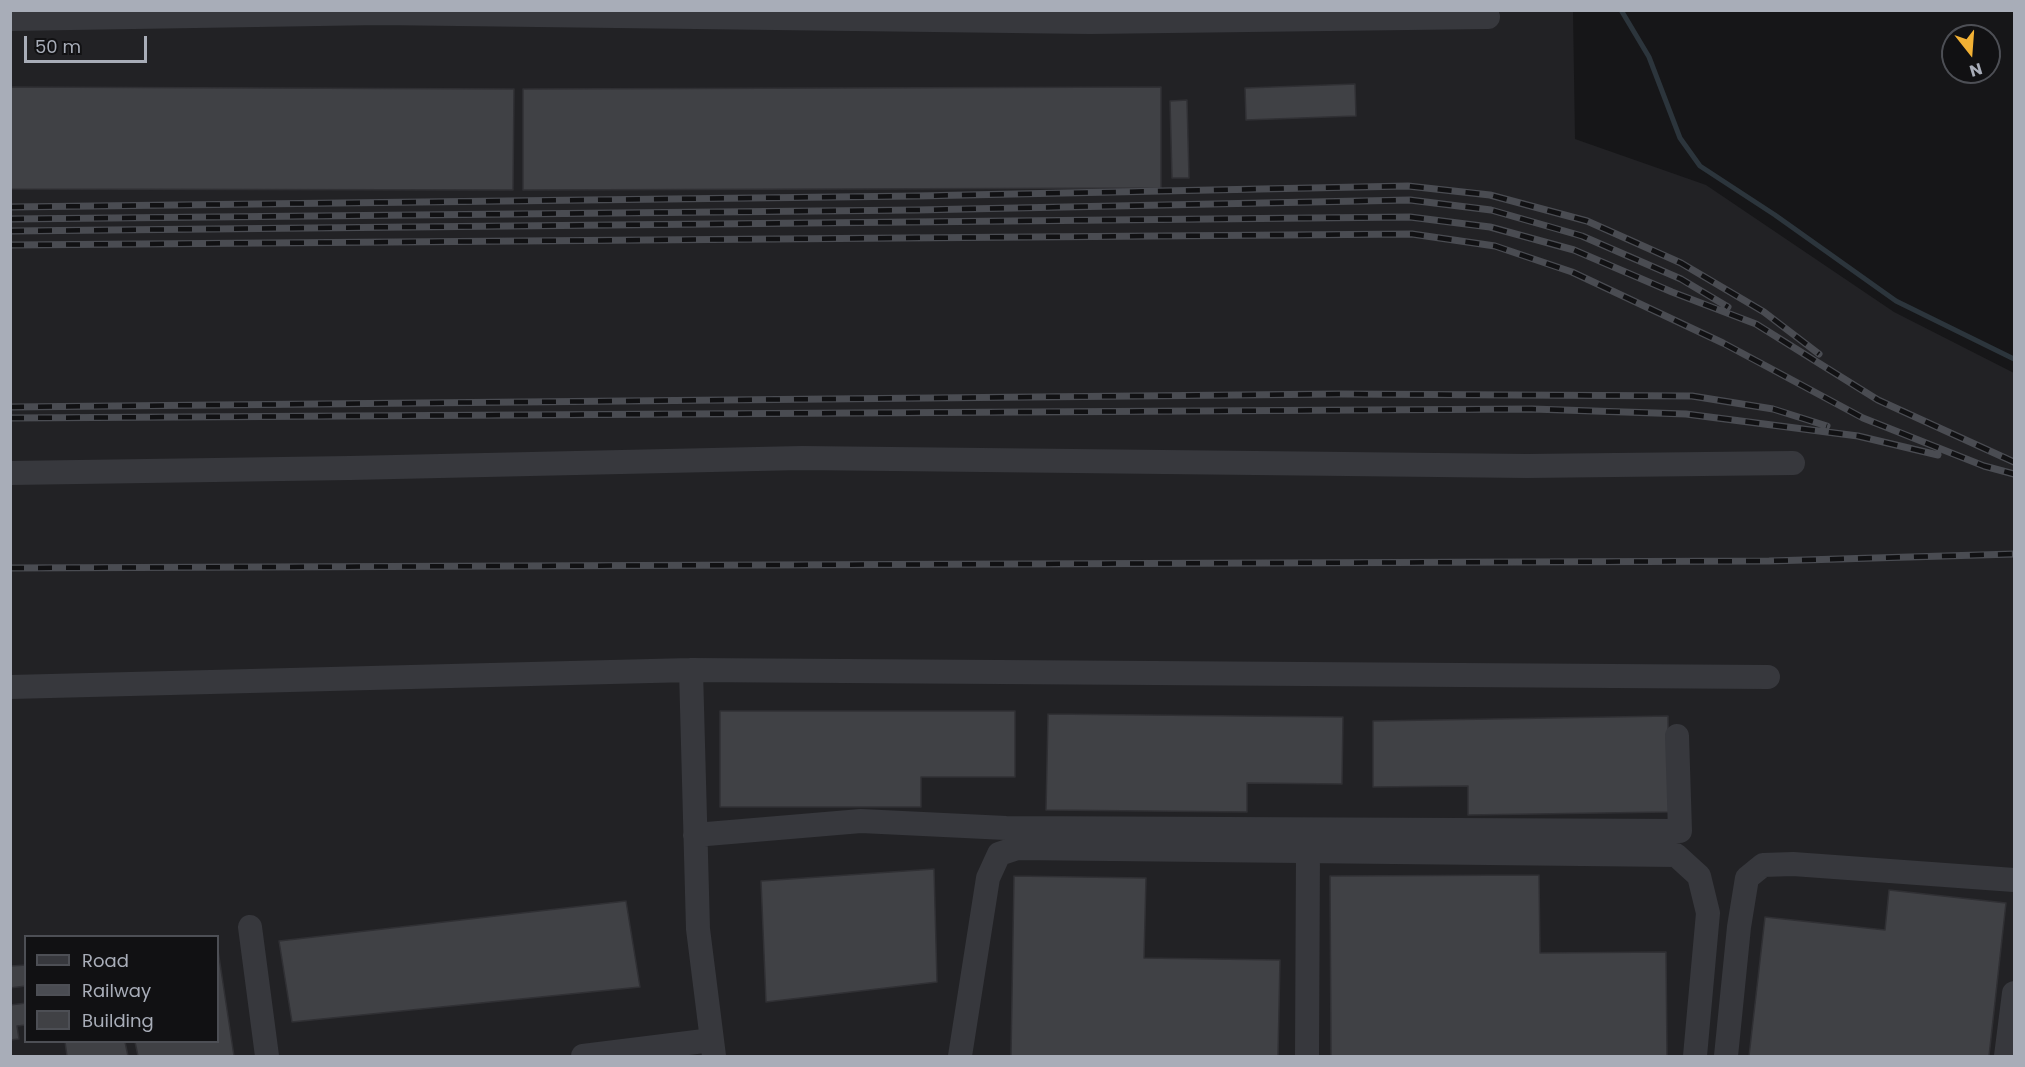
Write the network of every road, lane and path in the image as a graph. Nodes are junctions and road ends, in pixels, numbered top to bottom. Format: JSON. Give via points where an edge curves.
{"nodes":[{"id":1,"x":1488,"y":17,"type":"dead end"},
{"id":2,"x":10,"y":19,"type":"edge"},
{"id":3,"x":1793,"y":463,"type":"dead end"},
{"id":4,"x":10,"y":473,"type":"edge"},
{"id":5,"x":691,"y":669,"type":"junction"},
{"id":6,"x":1768,"y":677,"type":"dead end"},
{"id":7,"x":10,"y":687,"type":"edge"},
{"id":8,"x":1677,"y":736,"type":"dead end"},
{"id":9,"x":695,"y":834,"type":"junction"},
{"id":10,"x":1308,"y":851,"type":"junction"},
{"id":11,"x":2014,"y":880,"type":"edge"},
{"id":12,"x":250,"y":927,"type":"dead end"},
{"id":13,"x":2014,"y":993,"type":"edge"},
{"id":14,"x":713,"y":1048,"type":"edge"},
{"id":15,"x":267,"y":1056,"type":"edge"},
{"id":16,"x":583,"y":1056,"type":"edge"},
{"id":17,"x":960,"y":1056,"type":"edge"},
{"id":18,"x":1306,"y":1056,"type":"edge"},
{"id":19,"x":1695,"y":1056,"type":"edge"},
{"id":20,"x":1726,"y":1056,"type":"edge"},
{"id":21,"x":2006,"y":1056,"type":"edge"}],
"edges":[{"from":1,"to":2,"type":"street","via":[[1090,22],[380,13]]},
{"from":3,"to":4,"type":"street","via":[[1527,466],[802,458]]},
{"from":5,"to":6,"type":"street"},
{"from":5,"to":7,"type":"street"},
{"from":5,"to":9,"type":"street"},
{"from":8,"to":9,"type":"street","via":[[1680,831],[1006,828],[861,821]]},
{"from":9,"to":14,"type":"street","via":[[698,929]]},
{"from":10,"to":17,"type":"street","via":[[1017,848],[999,854],[988,878]]},
{"from":10,"to":18,"type":"street"},
{"from":10,"to":19,"type":"street","via":[[1676,855],[1699,876],[1708,913]]},
{"from":11,"to":20,"type":"street","via":[[1762,865],[1747,878]]},
{"from":12,"to":15,"type":"street"},
{"from":13,"to":21,"type":"street"},
{"from":14,"to":16,"type":"street"}]}
